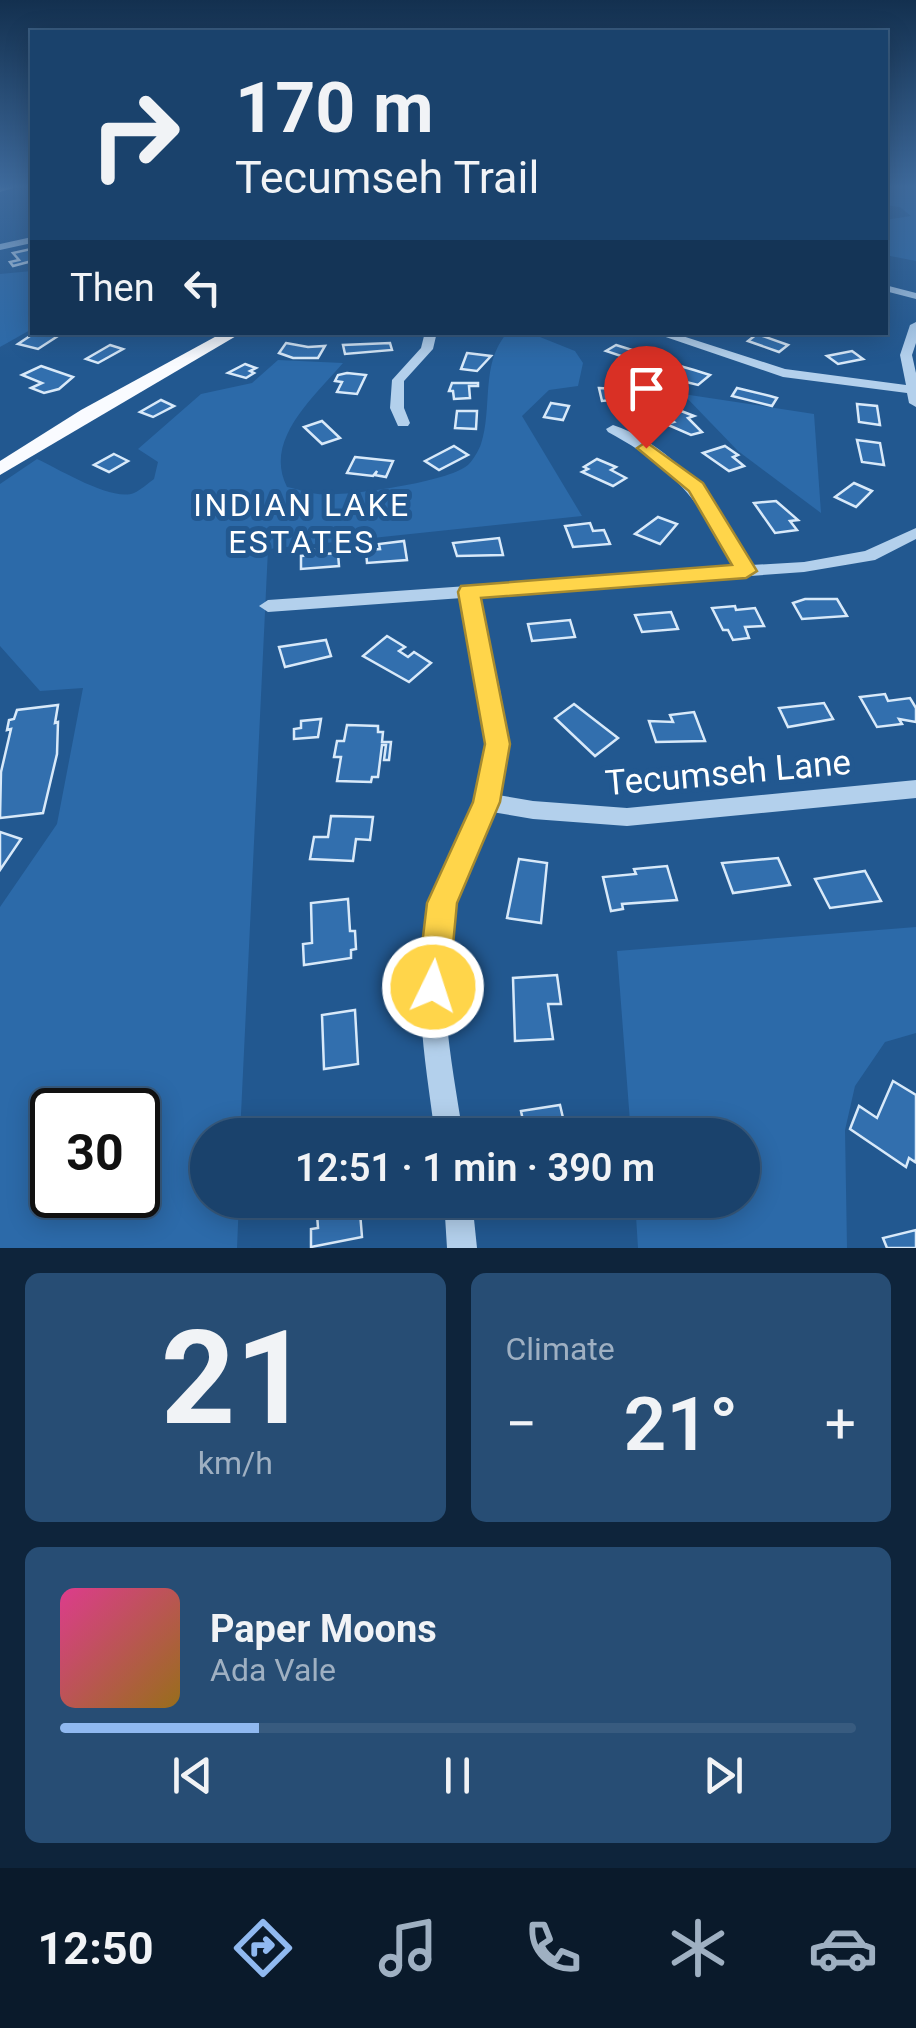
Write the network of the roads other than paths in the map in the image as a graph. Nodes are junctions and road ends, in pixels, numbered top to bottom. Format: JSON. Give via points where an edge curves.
{"nodes":[{"id":1,"x":888,"y":289,"type":"edge"},
{"id":2,"x":916,"y":296,"type":"edge"},
{"id":3,"x":916,"y":325,"type":"edge"},
{"id":4,"x":231,"y":335,"type":"edge"},
{"id":5,"x":430,"y":335,"type":"edge"},
{"id":6,"x":665,"y":335,"type":"edge"},
{"id":7,"x":914,"y":396,"type":"edge"},
{"id":8,"x":402,"y":423,"type":"dead end"},
{"id":9,"x":612,"y":428,"type":"dead end"},
{"id":10,"x":0,"y":469,"type":"edge"},
{"id":11,"x":916,"y":533,"type":"edge"},
{"id":12,"x":746,"y":571,"type":"junction"},
{"id":13,"x":469,"y":592,"type":"junction"},
{"id":14,"x":268,"y":606,"type":"dead end"},
{"id":15,"x":916,"y":790,"type":"edge"},
{"id":16,"x":486,"y":802,"type":"junction"},
{"id":17,"x":448,"y":1118,"type":"edge"},
{"id":18,"x":460,"y":1218,"type":"edge"},
{"id":19,"x":462,"y":1248,"type":"edge"}],
"edges":[{"from":1,"to":2,"type":"street"},
{"from":3,"to":7,"type":"street","via":[[906,355]]},
{"from":4,"to":10,"type":"main road"},
{"from":5,"to":8,"type":"street","via":[[427,349],[398,380]]},
{"from":6,"to":7,"type":"street","via":[[783,373]]},
{"from":9,"to":12,"type":"street","via":[[689,480]]},
{"from":11,"to":12,"type":"street","via":[[850,561]]},
{"from":12,"to":13,"type":"street"},
{"from":13,"to":14,"type":"street"},
{"from":13,"to":16,"type":"street","via":[[498,744]]},
{"from":15,"to":16,"type":"street","name":"Tecumseh Lane","via":[[627,817]]},
{"from":16,"to":17,"type":"street","via":[[451,876],[434,956]]},
{"from":18,"to":19,"type":"street"}]}
